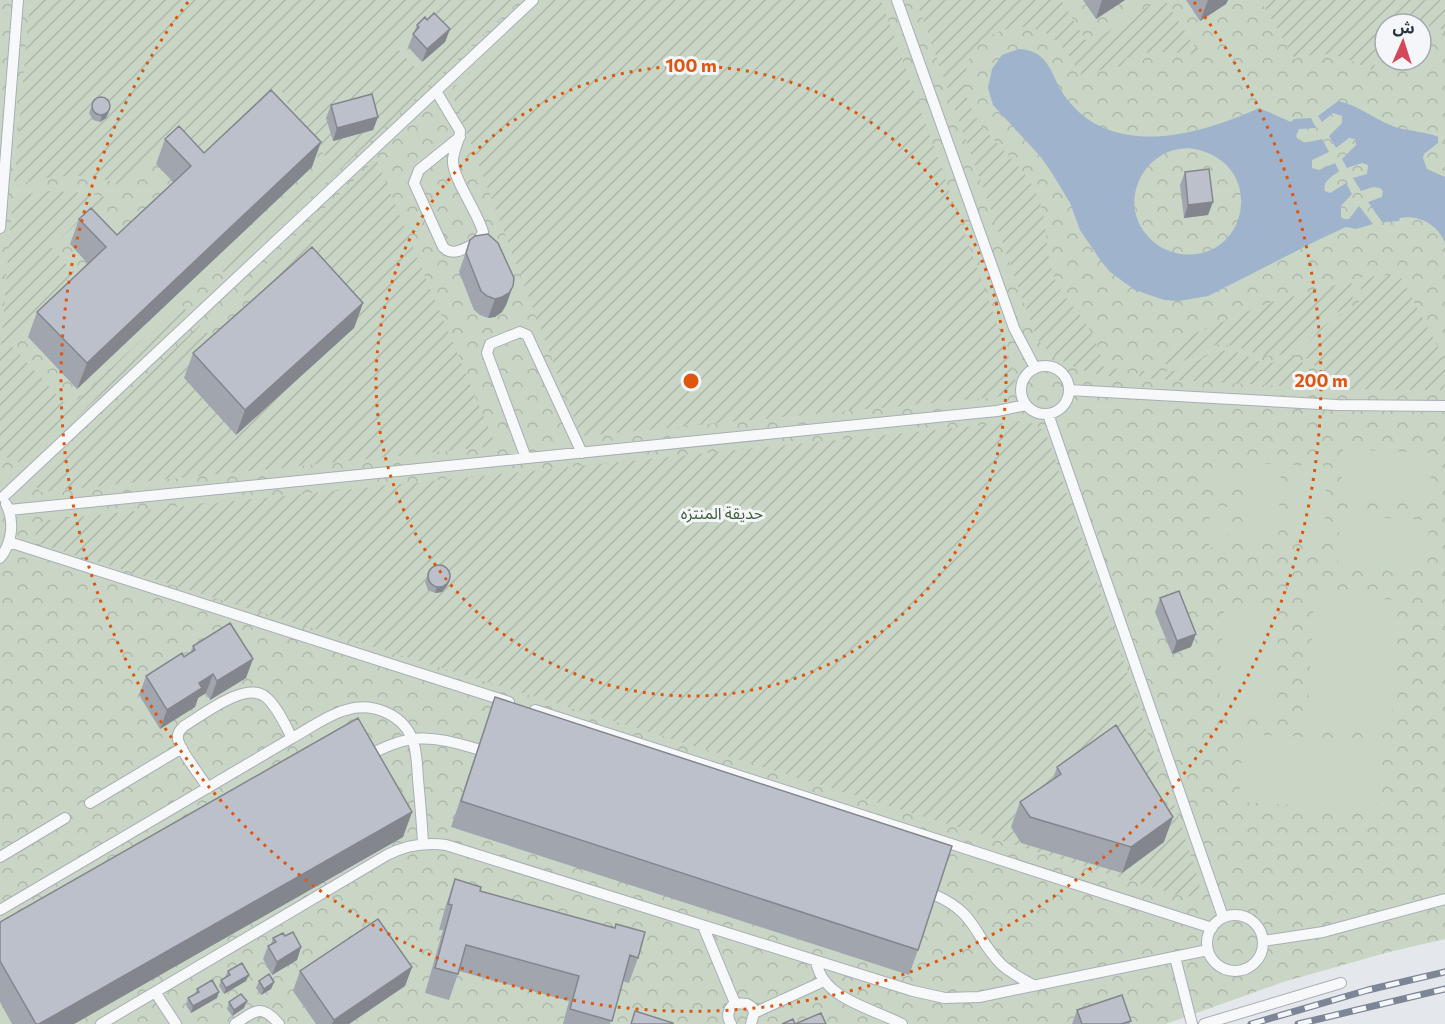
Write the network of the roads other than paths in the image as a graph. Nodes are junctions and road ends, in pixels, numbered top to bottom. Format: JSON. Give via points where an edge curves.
{"nodes":[{"id":1,"x":18,"y":0,"type":"edge"},
{"id":2,"x":533,"y":0,"type":"edge"},
{"id":3,"x":897,"y":0,"type":"edge"},
{"id":4,"x":436,"y":91,"type":"junction"},
{"id":5,"x":460,"y":137,"type":"junction"},
{"id":6,"x":0,"y":228,"type":"edge"},
{"id":7,"x":1035,"y":368,"type":"junction"},
{"id":8,"x":1069,"y":390,"type":"junction"},
{"id":9,"x":1026,"y":405,"type":"junction"},
{"id":10,"x":1445,"y":406,"type":"edge"},
{"id":11,"x":1048,"y":414,"type":"junction"},
{"id":12,"x":582,"y":453,"type":"junction"},
{"id":13,"x":526,"y":458,"type":"junction"},
{"id":14,"x":1,"y":495,"type":"edge"},
{"id":15,"x":9,"y":510,"type":"junction"},
{"id":16,"x":9,"y":542,"type":"junction"},
{"id":17,"x":0,"y":558,"type":"edge"},
{"id":18,"x":515,"y":704,"type":"edge"},
{"id":19,"x":527,"y":707,"type":"edge"},
{"id":20,"x":292,"y":738,"type":"junction"},
{"id":21,"x":412,"y":738,"type":"junction"},
{"id":22,"x":182,"y":748,"type":"junction"},
{"id":23,"x":477,"y":749,"type":"edge"},
{"id":24,"x":359,"y":761,"type":"edge"},
{"id":25,"x":208,"y":788,"type":"junction"},
{"id":26,"x":90,"y":802,"type":"dead end"},
{"id":27,"x":64,"y":818,"type":"dead end"},
{"id":28,"x":423,"y":844,"type":"junction"},
{"id":29,"x":0,"y":857,"type":"edge"},
{"id":30,"x":935,"y":895,"type":"edge"},
{"id":31,"x":1445,"y":899,"type":"edge"},
{"id":32,"x":0,"y":910,"type":"edge"},
{"id":33,"x":1223,"y":918,"type":"junction"},
{"id":34,"x":703,"y":926,"type":"junction"},
{"id":35,"x":1212,"y":928,"type":"junction"},
{"id":36,"x":1263,"y":941,"type":"junction"},
{"id":37,"x":1208,"y":950,"type":"junction"},
{"id":38,"x":1175,"y":957,"type":"junction"},
{"id":39,"x":816,"y":961,"type":"junction"},
{"id":40,"x":824,"y":981,"type":"junction"},
{"id":41,"x":1341,"y":983,"type":"dead end"},
{"id":42,"x":1033,"y":986,"type":"junction"},
{"id":43,"x":155,"y":992,"type":"junction"},
{"id":44,"x":735,"y":1003,"type":"junction"},
{"id":45,"x":753,"y":1019,"type":"edge"},
{"id":46,"x":101,"y":1024,"type":"edge"},
{"id":47,"x":176,"y":1024,"type":"edge"},
{"id":48,"x":235,"y":1024,"type":"edge"},
{"id":49,"x":279,"y":1024,"type":"edge"},
{"id":50,"x":731,"y":1024,"type":"edge"},
{"id":51,"x":902,"y":1024,"type":"edge"},
{"id":52,"x":1192,"y":1024,"type":"edge"},
{"id":53,"x":1204,"y":1024,"type":"edge"}],
"edges":[{"from":1,"to":6,"type":"lane"},
{"from":2,"to":4,"type":"lane"},
{"from":3,"to":7,"type":"lane","via":[[1014,328]]},
{"from":4,"to":5,"type":"lane","via":[[458,126]]},
{"from":4,"to":14,"type":"lane"},
{"from":5,"to":5,"type":"lane","via":[[454,166],[483,232],[478,242],[453,253],[443,247],[414,183],[419,170]]},
{"from":7,"to":8,"type":"lane","via":[[1061,372]]},
{"from":7,"to":9,"type":"lane","via":[[1022,384]]},
{"from":8,"to":10,"type":"lane","via":[[1337,405]]},
{"from":8,"to":11,"type":"lane","via":[[1061,408]]},
{"from":9,"to":11,"type":"lane"},
{"from":9,"to":12,"type":"lane"},
{"from":11,"to":33,"type":"lane"},
{"from":12,"to":13,"type":"lane"},
{"from":12,"to":13,"type":"lane","via":[[530,339],[520,332],[494,342],[487,352]]},
{"from":13,"to":15,"type":"lane"},
{"from":14,"to":15,"type":"lane"},
{"from":15,"to":16,"type":"lane"},
{"from":16,"to":17,"type":"lane"},
{"from":16,"to":18,"type":"lane"},
{"from":19,"to":35,"type":"lane"},
{"from":20,"to":21,"type":"lane","via":[[345,710],[367,707],[398,719]]},
{"from":20,"to":22,"type":"lane","via":[[265,696],[245,692],[181,729],[177,736]]},
{"from":20,"to":25,"type":"lane"},
{"from":21,"to":23,"type":"lane","via":[[437,738]]},
{"from":21,"to":24,"type":"lane"},
{"from":21,"to":28,"type":"lane"},
{"from":22,"to":25,"type":"lane"},
{"from":22,"to":26,"type":"lane"},
{"from":25,"to":32,"type":"lane"},
{"from":27,"to":29,"type":"lane"},
{"from":28,"to":34,"type":"lane","via":[[446,845]]},
{"from":28,"to":43,"type":"lane","via":[[387,855]]},
{"from":30,"to":42,"type":"lane","via":[[965,914],[1002,965]]},
{"from":31,"to":36,"type":"lane","via":[[1323,932]]},
{"from":33,"to":35,"type":"lane"},
{"from":33,"to":36,"type":"lane","via":[[1239,915],[1253,921]]},
{"from":34,"to":39,"type":"lane"},
{"from":34,"to":44,"type":"lane"},
{"from":35,"to":37,"type":"lane"},
{"from":36,"to":37,"type":"lane","via":[[1256,962],[1236,971],[1222,967]]},
{"from":37,"to":38,"type":"lane"},
{"from":38,"to":42,"type":"lane"},
{"from":38,"to":52,"type":"lane"},
{"from":39,"to":40,"type":"lane"},
{"from":39,"to":42,"type":"lane","via":[[945,998],[979,997]]},
{"from":40,"to":45,"type":"lane"},
{"from":40,"to":51,"type":"lane","via":[[833,991]]},
{"from":41,"to":53,"type":"lane"},
{"from":43,"to":46,"type":"lane"},
{"from":43,"to":47,"type":"lane"},
{"from":44,"to":45,"type":"lane","via":[[752,1007]]},
{"from":44,"to":50,"type":"lane","via":[[728,1012]]},
{"from":48,"to":49,"type":"lane","via":[[261,1010]]}]}
